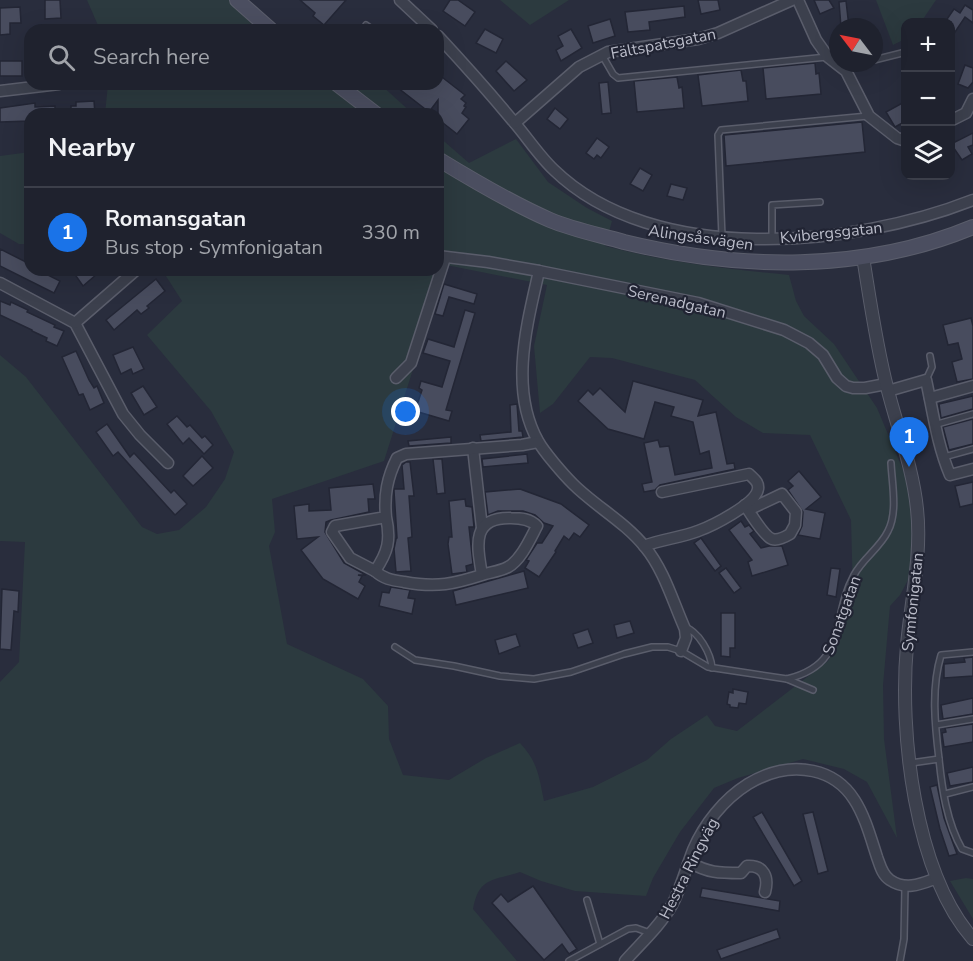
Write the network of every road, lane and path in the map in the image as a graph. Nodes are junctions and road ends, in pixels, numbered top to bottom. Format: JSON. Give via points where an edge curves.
{"nodes":[{"id":1,"x":237,"y":0,"type":"edge"},
{"id":2,"x":400,"y":0,"type":"edge"},
{"id":3,"x":792,"y":0,"type":"edge"},
{"id":4,"x":798,"y":0,"type":"edge"},
{"id":5,"x":264,"y":24,"type":"edge"},
{"id":6,"x":426,"y":24,"type":"edge"},
{"id":7,"x":444,"y":43,"type":"edge"},
{"id":8,"x":901,"y":53,"type":"edge"},
{"id":9,"x":602,"y":55,"type":"junction"},
{"id":10,"x":828,"y":57,"type":"joint"},
{"id":11,"x":883,"y":58,"type":"edge"},
{"id":12,"x":847,"y":72,"type":"edge"},
{"id":13,"x":24,"y":88,"type":"edge"},
{"id":14,"x":345,"y":90,"type":"edge"},
{"id":15,"x":0,"y":91,"type":"edge"},
{"id":16,"x":973,"y":99,"type":"edge"},
{"id":17,"x":368,"y":108,"type":"edge"},
{"id":18,"x":870,"y":116,"type":"junction"},
{"id":19,"x":955,"y":119,"type":"edge"},
{"id":20,"x":515,"y":123,"type":"junction"},
{"id":21,"x":901,"y":139,"type":"edge"},
{"id":22,"x":444,"y":163,"type":"edge"},
{"id":23,"x":973,"y":200,"type":"edge"},
{"id":24,"x":820,"y":202,"type":"dead end"},
{"id":25,"x":973,"y":227,"type":"edge"},
{"id":26,"x":722,"y":237,"type":"junction"},
{"id":27,"x":772,"y":238,"type":"junction"},
{"id":28,"x":444,"y":257,"type":"edge"},
{"id":29,"x":863,"y":257,"type":"junction"},
{"id":30,"x":539,"y":271,"type":"junction"},
{"id":31,"x":129,"y":276,"type":"edge"},
{"id":32,"x":436,"y":276,"type":"edge"},
{"id":33,"x":0,"y":283,"type":"edge"},
{"id":34,"x":75,"y":323,"type":"junction"},
{"id":35,"x":930,"y":356,"type":"dead end"},
{"id":36,"x":396,"y":378,"type":"dead end"},
{"id":37,"x":926,"y":380,"type":"junction"},
{"id":38,"x":973,"y":386,"type":"edge"},
{"id":39,"x":887,"y":388,"type":"junction"},
{"id":40,"x":930,"y":398,"type":"junction"},
{"id":41,"x":973,"y":414,"type":"edge"},
{"id":42,"x":934,"y":425,"type":"junction"},
{"id":43,"x":538,"y":442,"type":"junction"},
{"id":44,"x":473,"y":448,"type":"junction"},
{"id":45,"x":973,"y":449,"type":"edge"},
{"id":46,"x":942,"y":457,"type":"junction"},
{"id":47,"x":891,"y":463,"type":"dead end"},
{"id":48,"x":168,"y":464,"type":"dead end"},
{"id":49,"x":973,"y":469,"type":"edge"},
{"id":50,"x":662,"y":492,"type":"dead end"},
{"id":51,"x":746,"y":508,"type":"junction"},
{"id":52,"x":386,"y":517,"type":"junction"},
{"id":53,"x":482,"y":528,"type":"junction"},
{"id":54,"x":644,"y":546,"type":"junction"},
{"id":55,"x":375,"y":571,"type":"junction"},
{"id":56,"x":482,"y":575,"type":"junction"},
{"id":57,"x":684,"y":627,"type":"junction"},
{"id":58,"x":394,"y":647,"type":"dead end"},
{"id":59,"x":681,"y":651,"type":"junction"},
{"id":60,"x":973,"y":652,"type":"edge"},
{"id":61,"x":712,"y":668,"type":"junction"},
{"id":62,"x":787,"y":679,"type":"junction"},
{"id":63,"x":813,"y":690,"type":"dead end"},
{"id":64,"x":973,"y":719,"type":"edge"},
{"id":65,"x":936,"y":725,"type":"junction"},
{"id":66,"x":939,"y":759,"type":"junction"},
{"id":67,"x":909,"y":763,"type":"junction"},
{"id":68,"x":973,"y":787,"type":"edge"},
{"id":69,"x":945,"y":794,"type":"junction"},
{"id":70,"x":973,"y":853,"type":"edge"},
{"id":71,"x":689,"y":862,"type":"junction"},
{"id":72,"x":937,"y":878,"type":"junction"},
{"id":73,"x":905,"y":886,"type":"junction"},
{"id":74,"x":765,"y":892,"type":"dead end"},
{"id":75,"x":587,"y":900,"type":"dead end"},
{"id":76,"x":650,"y":933,"type":"junction"},
{"id":77,"x":973,"y":939,"type":"edge"},
{"id":78,"x":600,"y":944,"type":"junction"},
{"id":79,"x":569,"y":961,"type":"edge"},
{"id":80,"x":625,"y":961,"type":"edge"},
{"id":81,"x":900,"y":961,"type":"edge"}],
"edges":[{"from":1,"to":5,"type":"main road"},
{"from":2,"to":6,"type":"street","name":"Kvibergsgatan"},
{"from":3,"to":9,"type":"street","name":"Fältspatsgatan","via":[[708,36]]},
{"from":4,"to":10,"type":"street"},
{"from":7,"to":20,"type":"street","name":"Kvibergsgatan"},
{"from":8,"to":11,"type":"lane"},
{"from":9,"to":10,"type":"lane","via":[[618,78]]},
{"from":9,"to":20,"type":"street","name":"Fältspatsgatan","via":[[579,67]]},
{"from":12,"to":18,"type":"street"},
{"from":13,"to":15,"type":"street"},
{"from":14,"to":17,"type":"main road"},
{"from":16,"to":19,"type":"street","via":[[966,112]]},
{"from":18,"to":21,"type":"street"},
{"from":18,"to":26,"type":"lane","via":[[721,130],[718,135]]},
{"from":20,"to":26,"type":"street","name":"Kvibergsgatan","via":[[554,170],[593,200],[652,225]]},
{"from":22,"to":29,"type":"main road","name":"Alingsåsvägen","via":[[552,220],[666,252],[734,261],[815,262]]},
{"from":23,"to":27,"type":"street","name":"Kvibergsgatan","via":[[897,225],[829,236]]},
{"from":24,"to":27,"type":"lane","via":[[772,205]]},
{"from":25,"to":29,"type":"main road","name":"Alingsåsvägen"},
{"from":26,"to":27,"type":"street","name":"Kvibergsgatan"},
{"from":28,"to":30,"type":"street","name":"Serenadgatan"},
{"from":29,"to":39,"type":"street","name":"Symfonigatan"},
{"from":30,"to":39,"type":"street","name":"Serenadgatan","via":[[698,303],[784,330],[823,355],[846,386]]},
{"from":30,"to":43,"type":"street","via":[[524,338],[522,376],[527,414]]},
{"from":31,"to":34,"type":"street"},
{"from":32,"to":36,"type":"street","name":"Serenadgatan","via":[[411,363]]},
{"from":33,"to":34,"type":"street"},
{"from":34,"to":48,"type":"street","via":[[123,414]]},
{"from":35,"to":37,"type":"lane","via":[[932,367]]},
{"from":37,"to":39,"type":"street"},
{"from":37,"to":40,"type":"street"},
{"from":38,"to":40,"type":"street"},
{"from":39,"to":67,"type":"street","name":"Symfonigatan","via":[[913,480],[918,523],[906,673]]},
{"from":40,"to":42,"type":"street"},
{"from":41,"to":42,"type":"lane"},
{"from":42,"to":46,"type":"street"},
{"from":43,"to":44,"type":"street"},
{"from":43,"to":54,"type":"street","via":[[572,483]]},
{"from":44,"to":52,"type":"street","via":[[397,458],[384,497]]},
{"from":44,"to":53,"type":"street"},
{"from":45,"to":46,"type":"lane"},
{"from":46,"to":49,"type":"street","via":[[950,475]]},
{"from":47,"to":62,"type":"lane","name":"Sonatgatan","via":[[893,509],[888,531],[854,576],[834,642],[824,660]]},
{"from":50,"to":51,"type":"street","via":[[749,474],[757,480],[759,488]]},
{"from":51,"to":51,"type":"street","via":[[775,540],[790,534],[795,525],[796,512],[782,494],[756,508]]},
{"from":51,"to":54,"type":"street","via":[[700,530]]},
{"from":52,"to":55,"type":"street","via":[[389,543]]},
{"from":52,"to":55,"type":"street","via":[[335,526],[332,532],[350,558]]},
{"from":53,"to":56,"type":"street"},
{"from":53,"to":56,"type":"street","via":[[499,518],[524,518],[537,526],[516,560],[508,567]]},
{"from":54,"to":57,"type":"street"},
{"from":55,"to":56,"type":"street","via":[[384,579],[427,586]]},
{"from":57,"to":59,"type":"street","via":[[686,638]]},
{"from":57,"to":61,"type":"lane","via":[[697,636]]},
{"from":58,"to":59,"type":"lane","via":[[415,660],[534,679],[652,647]]},
{"from":59,"to":61,"type":"lane"},
{"from":60,"to":65,"type":"lane","via":[[941,655],[937,666]]},
{"from":61,"to":62,"type":"lane"},
{"from":62,"to":63,"type":"lane"},
{"from":64,"to":65,"type":"lane"},
{"from":65,"to":66,"type":"lane"},
{"from":66,"to":67,"type":"lane"},
{"from":66,"to":69,"type":"lane"},
{"from":67,"to":72,"type":"street","name":"Symfonigatan","via":[[918,815]]},
{"from":68,"to":69,"type":"lane"},
{"from":69,"to":70,"type":"lane","via":[[955,837],[962,849]]},
{"from":71,"to":73,"type":"street","name":"Hestra Ringväg","via":[[703,831],[731,797],[762,776],[803,769],[822,773],[847,789],[862,810],[884,875]]},
{"from":71,"to":74,"type":"street","via":[[719,873],[741,873],[747,866],[756,865],[768,882]]},
{"from":71,"to":76,"type":"street","name":"Hestra Ringväg","via":[[673,904]]},
{"from":72,"to":73,"type":"street"},
{"from":72,"to":77,"type":"street","name":"Symfonigatan"},
{"from":73,"to":81,"type":"lane"},
{"from":75,"to":78,"type":"lane"},
{"from":76,"to":78,"type":"lane","via":[[628,929]]},
{"from":76,"to":80,"type":"street","name":"Hestra Ringväg"},
{"from":78,"to":79,"type":"lane"}]}
